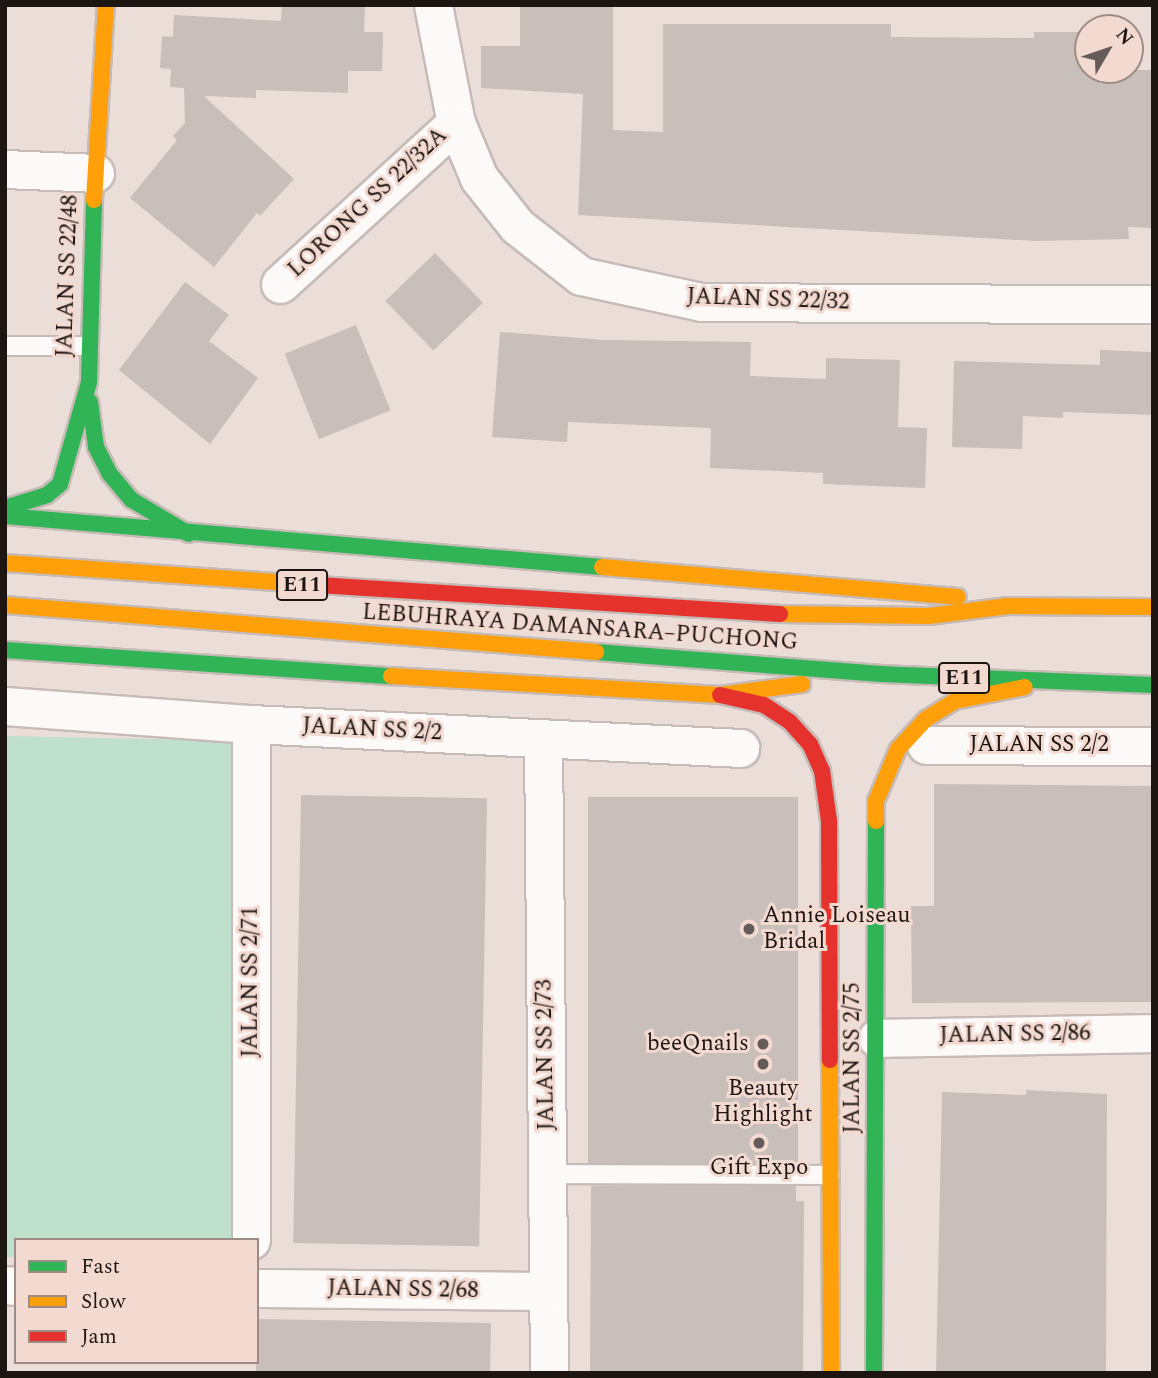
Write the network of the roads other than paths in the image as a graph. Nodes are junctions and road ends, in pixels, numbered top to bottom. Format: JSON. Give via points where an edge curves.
{"nodes":[{"id":1,"x":106,"y":5,"type":"edge"},
{"id":2,"x":433,"y":5,"type":"edge"},
{"id":3,"x":456,"y":123,"type":"junction"},
{"id":4,"x":5,"y":169,"type":"edge"},
{"id":5,"x":94,"y":173,"type":"junction"},
{"id":6,"x":280,"y":284,"type":"dead end"},
{"id":7,"x":1153,"y":304,"type":"edge"},
{"id":8,"x":5,"y":346,"type":"edge"},
{"id":9,"x":87,"y":346,"type":"junction"},
{"id":10,"x":89,"y":382,"type":"junction"},
{"id":11,"x":5,"y":508,"type":"edge"},
{"id":12,"x":5,"y":516,"type":"edge"},
{"id":13,"x":189,"y":534,"type":"junction"},
{"id":14,"x":5,"y":563,"type":"edge"},
{"id":15,"x":5,"y":605,"type":"edge"},
{"id":16,"x":1008,"y":606,"type":"junction"},
{"id":17,"x":1153,"y":607,"type":"edge"},
{"id":18,"x":5,"y":650,"type":"edge"},
{"id":19,"x":881,"y":674,"type":"junction"},
{"id":20,"x":1047,"y":682,"type":"junction"},
{"id":21,"x":1153,"y":685,"type":"edge"},
{"id":22,"x":720,"y":695,"type":"junction"},
{"id":23,"x":5,"y":706,"type":"edge"},
{"id":24,"x":251,"y":724,"type":"junction"},
{"id":25,"x":543,"y":738,"type":"junction"},
{"id":26,"x":926,"y":745,"type":"dead end"},
{"id":27,"x":1153,"y":746,"type":"edge"},
{"id":28,"x":740,"y":748,"type":"dead end"},
{"id":29,"x":1153,"y":1033,"type":"edge"},
{"id":30,"x":877,"y":1038,"type":"junction"},
{"id":31,"x":547,"y":1174,"type":"junction"},
{"id":32,"x":830,"y":1175,"type":"junction"},
{"id":33,"x":251,"y":1238,"type":"edge"},
{"id":34,"x":259,"y":1289,"type":"edge"},
{"id":35,"x":548,"y":1291,"type":"junction"},
{"id":36,"x":549,"y":1373,"type":"edge"},
{"id":37,"x":831,"y":1373,"type":"edge"},
{"id":38,"x":874,"y":1373,"type":"edge"}],
"edges":[{"from":1,"to":5,"type":"main road","name":"JALAN SS 22/48"},
{"from":2,"to":3,"type":"street","name":"JALAN SS 22/32"},
{"from":3,"to":6,"type":"street","name":"LORONG SS 22/32A"},
{"from":3,"to":7,"type":"street","name":"JALAN SS 22/32","via":[[479,178],[517,226],[581,276],[701,302]]},
{"from":4,"to":5,"type":"street"},
{"from":5,"to":9,"type":"main road","name":"JALAN SS 22/48"},
{"from":8,"to":9,"type":"lane"},
{"from":9,"to":10,"type":"main road","name":"JALAN SS 22/48"},
{"from":10,"to":11,"type":"main road","name":"JALAN SS 22/48","via":[[60,484],[38,499]]},
{"from":10,"to":13,"type":"main road","via":[[96,447],[109,473],[132,500]]},
{"from":12,"to":13,"type":"main road"},
{"from":13,"to":16,"type":"main road","via":[[887,587]]},
{"from":14,"to":16,"type":"main road","name":"LEBUHRAYA DAMANSARA–PUCHONG","number":"E11","via":[[598,608],[916,617]]},
{"from":15,"to":19,"type":"main road","name":"LEBUHRAYA DAMANSARA–PUCHONG","number":"E11"},
{"from":16,"to":17,"type":"main road","name":"LEBUHRAYA DAMANSARA–PUCHONG","number":"E11"},
{"from":18,"to":22,"type":"main road"},
{"from":19,"to":20,"type":"main road","name":"LEBUHRAYA DAMANSARA–PUCHONG","number":"E11"},
{"from":19,"to":22,"type":"main road"},
{"from":20,"to":21,"type":"main road","name":"LEBUHRAYA DAMANSARA–PUCHONG","number":"E11"},
{"from":20,"to":30,"type":"main road","name":"JALAN SS 2/75","via":[[955,701],[926,719],[898,749],[876,801]]},
{"from":22,"to":32,"type":"main road","name":"JALAN SS 2/75","via":[[764,705],[790,722],[810,744],[822,771],[829,821]]},
{"from":23,"to":24,"type":"street","name":"JALAN SS 2/2"},
{"from":24,"to":25,"type":"street","name":"JALAN SS 2/2"},
{"from":24,"to":33,"type":"street","name":"JALAN SS 2/71"},
{"from":25,"to":28,"type":"street","name":"JALAN SS 2/2"},
{"from":25,"to":31,"type":"street","name":"JALAN SS 2/73"},
{"from":26,"to":27,"type":"street","name":"JALAN SS 2/2"},
{"from":29,"to":30,"type":"street","name":"JALAN SS 2/86"},
{"from":30,"to":38,"type":"main road","name":"JALAN SS 2/75"},
{"from":31,"to":32,"type":"lane"},
{"from":31,"to":35,"type":"street","name":"JALAN SS 2/73"},
{"from":32,"to":37,"type":"main road","name":"JALAN SS 2/75"},
{"from":34,"to":35,"type":"street","name":"JALAN SS 2/68"},
{"from":35,"to":36,"type":"street","name":"JALAN SS 2/73"}]}
